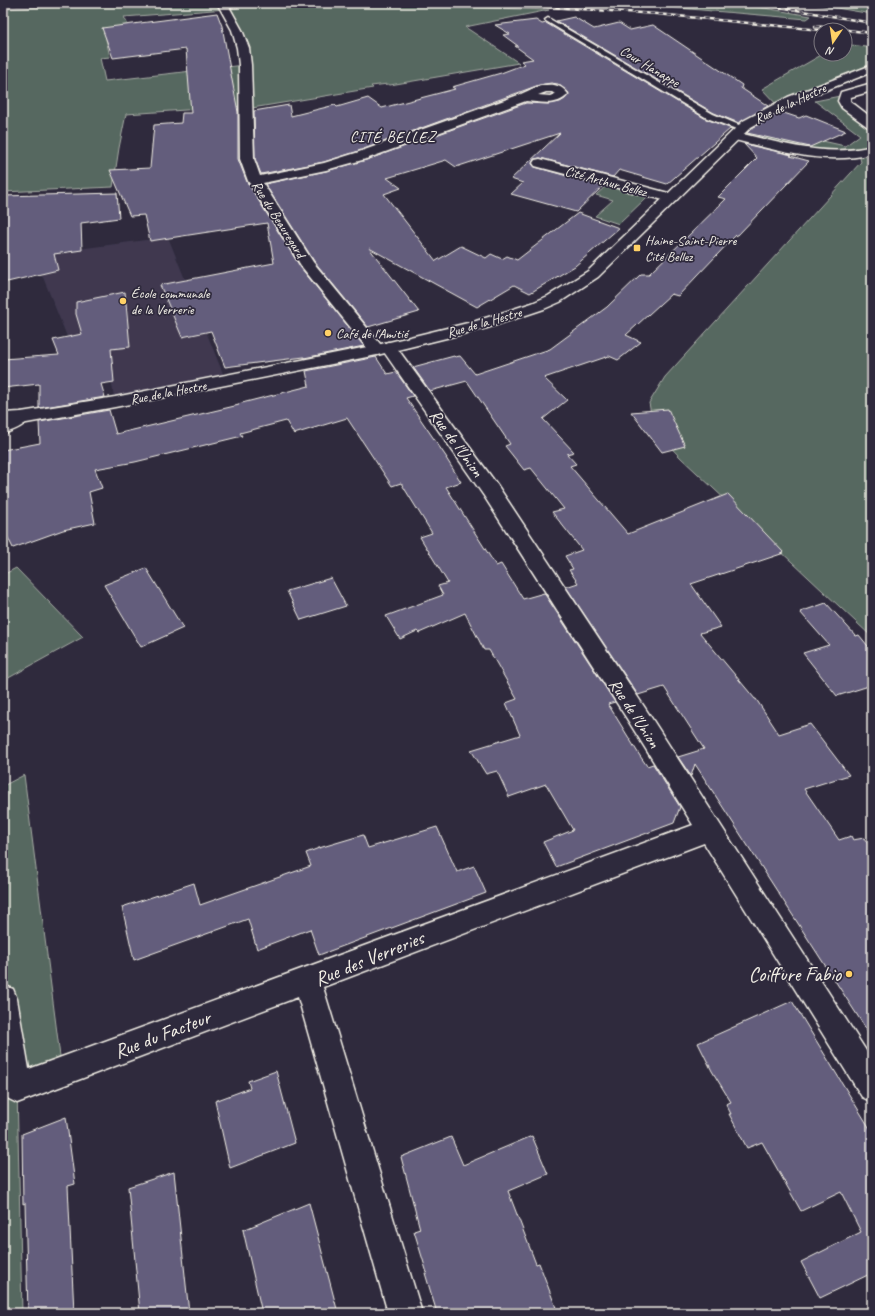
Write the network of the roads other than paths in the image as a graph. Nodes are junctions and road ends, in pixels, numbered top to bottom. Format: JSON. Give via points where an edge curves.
{"nodes":[{"id":1,"x":223,"y":4,"type":"edge"},
{"id":2,"x":548,"y":20,"type":"dead end"},
{"id":3,"x":872,"y":68,"type":"edge"},
{"id":4,"x":872,"y":87,"type":"edge"},
{"id":5,"x":525,"y":97,"type":"dead end"},
{"id":6,"x":872,"y":124,"type":"edge"},
{"id":7,"x":739,"y":132,"type":"junction"},
{"id":8,"x":872,"y":150,"type":"edge"},
{"id":9,"x":540,"y":163,"type":"dead end"},
{"id":10,"x":255,"y":182,"type":"junction"},
{"id":11,"x":671,"y":198,"type":"junction"},
{"id":12,"x":382,"y":348,"type":"junction"},
{"id":13,"x":21,"y":418,"type":"junction"},
{"id":14,"x":3,"y":419,"type":"edge"},
{"id":15,"x":3,"y":428,"type":"edge"},
{"id":16,"x":709,"y":830,"type":"junction"},
{"id":17,"x":307,"y":979,"type":"junction"},
{"id":18,"x":3,"y":999,"type":"edge"},
{"id":19,"x":872,"y":1087,"type":"edge"},
{"id":20,"x":405,"y":1313,"type":"edge"}],
"edges":[{"from":1,"to":10,"type":"street","name":"Rue du Beauregard","via":[[241,40],[245,65],[247,158]]},
{"from":2,"to":7,"type":"lane","name":"Cour Hanappe"},
{"from":3,"to":7,"type":"street","name":"Rue de la Hestre","via":[[771,109]]},
{"from":4,"to":6,"type":"street","via":[[845,96],[844,100],[846,105]]},
{"from":5,"to":10,"type":"street","via":[[361,156]]},
{"from":7,"to":8,"type":"street","via":[[823,155],[848,156]]},
{"from":7,"to":11,"type":"street","name":"Rue de la Hestre"},
{"from":9,"to":11,"type":"street","name":"Cité Arthur Bellez"},
{"from":10,"to":12,"type":"street","name":"Rue du Beauregard","via":[[307,264]]},
{"from":11,"to":12,"type":"street","name":"Rue de la Hestre","via":[[593,274],[554,299],[503,318]]},
{"from":12,"to":13,"type":"street","name":"Rue de la Hestre","via":[[226,381]]},
{"from":12,"to":16,"type":"street","name":"Rue de l'Union","via":[[491,491]]},
{"from":13,"to":14,"type":"street"},
{"from":13,"to":15,"type":"street"},
{"from":16,"to":17,"type":"street","name":"Rue des Verreries"},
{"from":16,"to":19,"type":"street","name":"Rue de l'Union"},
{"from":17,"to":18,"type":"street","name":"Rue du Facteur","via":[[17,1088]]},
{"from":17,"to":20,"type":"street","name":"Rue des Verreries"}]}
